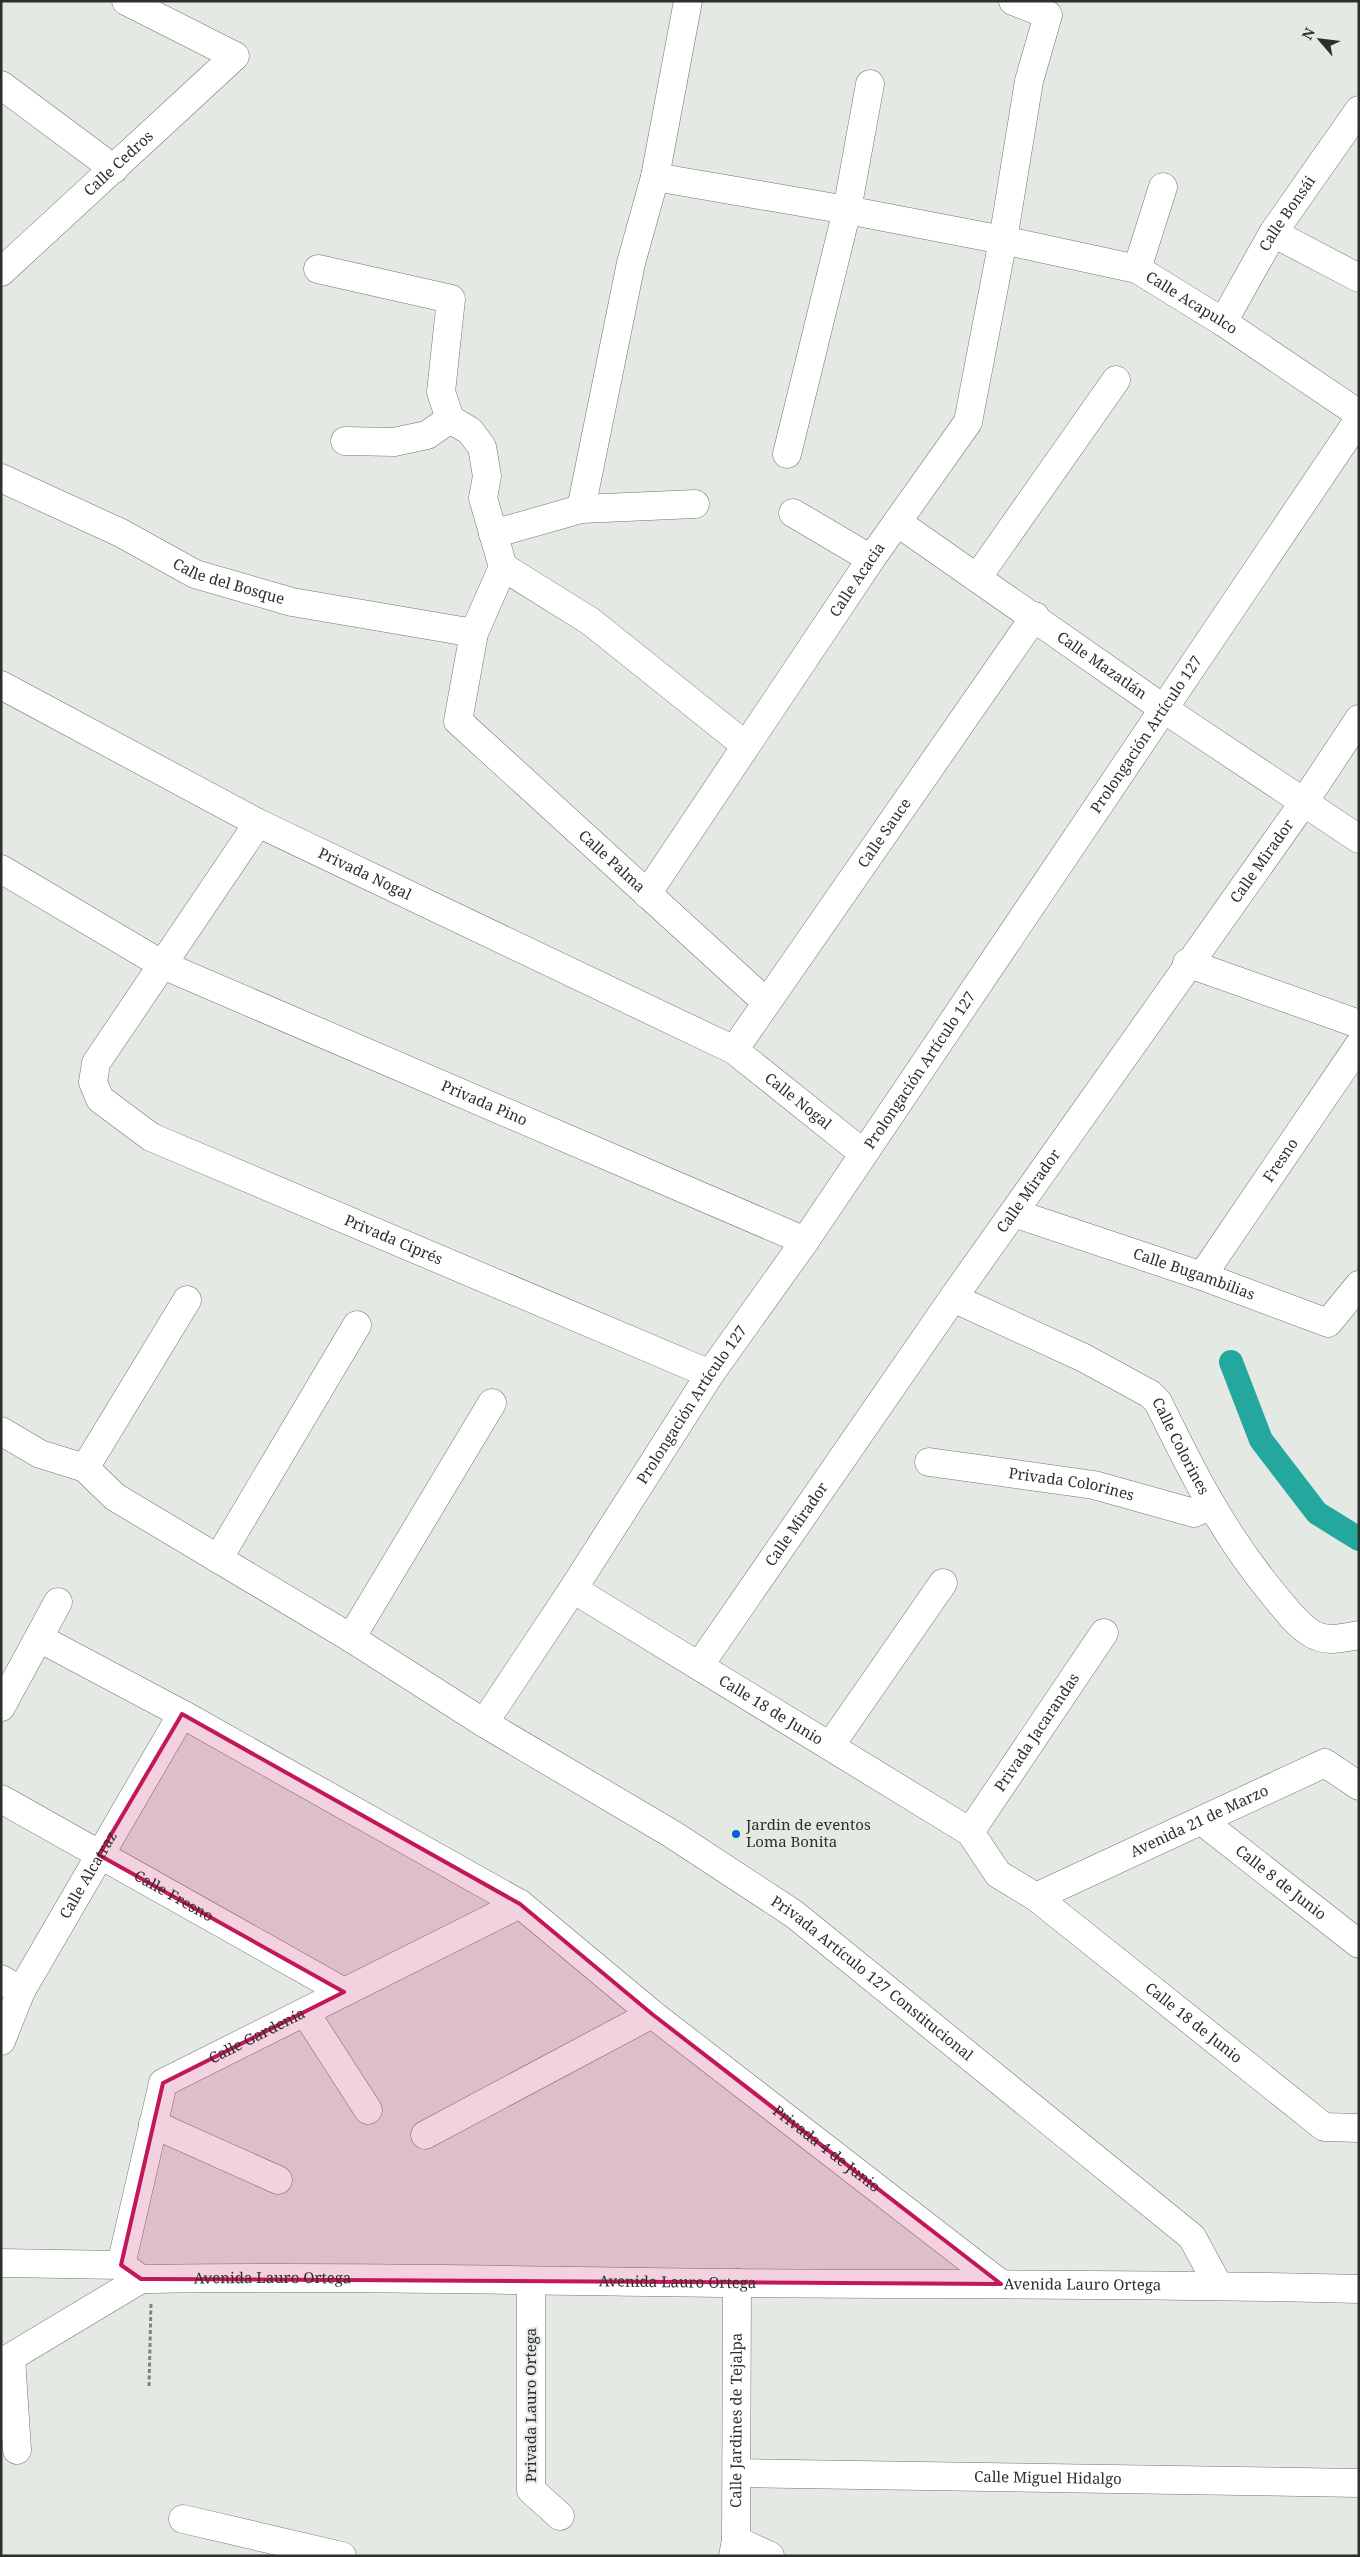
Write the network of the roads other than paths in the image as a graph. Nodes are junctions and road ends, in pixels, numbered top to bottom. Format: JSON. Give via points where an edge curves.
{"nodes":[{"id":1,"x":126,"y":1,"type":"edge"},
{"id":2,"x":688,"y":1,"type":"edge"},
{"id":3,"x":1013,"y":1,"type":"edge"},
{"id":4,"x":870,"y":84,"type":"dead end"},
{"id":5,"x":1,"y":85,"type":"edge"},
{"id":6,"x":1359,"y":110,"type":"edge"},
{"id":7,"x":114,"y":169,"type":"junction"},
{"id":8,"x":655,"y":177,"type":"junction"},
{"id":9,"x":1163,"y":187,"type":"dead end"},
{"id":10,"x":847,"y":210,"type":"junction"},
{"id":11,"x":1273,"y":233,"type":"junction"},
{"id":12,"x":1003,"y":240,"type":"junction"},
{"id":13,"x":318,"y":268,"type":"dead end"},
{"id":14,"x":1137,"y":269,"type":"junction"},
{"id":15,"x":1,"y":272,"type":"edge"},
{"id":16,"x":1359,"y":278,"type":"edge"},
{"id":17,"x":1223,"y":322,"type":"junction"},
{"id":18,"x":1116,"y":380,"type":"dead end"},
{"id":19,"x":1359,"y":414,"type":"edge"},
{"id":20,"x":450,"y":419,"type":"junction"},
{"id":21,"x":1359,"y":419,"type":"edge"},
{"id":22,"x":345,"y":440,"type":"dead end"},
{"id":23,"x":787,"y":454,"type":"dead end"},
{"id":24,"x":1,"y":478,"type":"edge"},
{"id":25,"x":695,"y":504,"type":"dead end"},
{"id":26,"x":581,"y":509,"type":"junction"},
{"id":27,"x":793,"y":513,"type":"dead end"},
{"id":28,"x":897,"y":522,"type":"junction"},
{"id":29,"x":493,"y":534,"type":"junction"},
{"id":30,"x":871,"y":559,"type":"junction"},
{"id":31,"x":503,"y":567,"type":"junction"},
{"id":32,"x":977,"y":578,"type":"junction"},
{"id":33,"x":1034,"y":616,"type":"junction"},
{"id":34,"x":474,"y":633,"type":"junction"},
{"id":35,"x":1,"y":685,"type":"edge"},
{"id":36,"x":1164,"y":709,"type":"junction"},
{"id":37,"x":1359,"y":719,"type":"edge"},
{"id":38,"x":745,"y":745,"type":"junction"},
{"id":39,"x":1304,"y":802,"type":"junction"},
{"id":40,"x":258,"y":823,"type":"junction"},
{"id":41,"x":1359,"y":839,"type":"edge"},
{"id":42,"x":1,"y":869,"type":"edge"},
{"id":43,"x":647,"y":894,"type":"junction"},
{"id":44,"x":1187,"y":963,"type":"junction"},
{"id":45,"x":163,"y":965,"type":"junction"},
{"id":46,"x":766,"y":1002,"type":"junction"},
{"id":47,"x":1359,"y":1024,"type":"edge"},
{"id":48,"x":1359,"y":1045,"type":"edge"},
{"id":49,"x":734,"y":1050,"type":"junction"},
{"id":50,"x":863,"y":1153,"type":"junction"},
{"id":51,"x":1014,"y":1213,"type":"junction"},
{"id":52,"x":804,"y":1241,"type":"junction"},
{"id":53,"x":1202,"y":1276,"type":"junction"},
{"id":54,"x":1359,"y":1285,"type":"edge"},
{"id":55,"x":953,"y":1298,"type":"junction"},
{"id":56,"x":187,"y":1300,"type":"dead end"},
{"id":57,"x":357,"y":1325,"type":"dead end"},
{"id":58,"x":710,"y":1374,"type":"junction"},
{"id":59,"x":492,"y":1403,"type":"dead end"},
{"id":60,"x":1,"y":1431,"type":"edge"},
{"id":61,"x":930,"y":1462,"type":"dead end"},
{"id":62,"x":85,"y":1468,"type":"junction"},
{"id":63,"x":1210,"y":1506,"type":"junction"},
{"id":64,"x":218,"y":1559,"type":"junction"},
{"id":65,"x":942,"y":1583,"type":"dead end"},
{"id":66,"x":573,"y":1589,"type":"junction"},
{"id":67,"x":58,"y":1602,"type":"dead end"},
{"id":68,"x":1104,"y":1633,"type":"dead end"},
{"id":69,"x":1359,"y":1635,"type":"edge"},
{"id":70,"x":39,"y":1638,"type":"junction"},
{"id":71,"x":352,"y":1638,"type":"junction"},
{"id":72,"x":699,"y":1666,"type":"junction"},
{"id":73,"x":1,"y":1707,"type":"edge"},
{"id":74,"x":182,"y":1714,"type":"junction"},
{"id":75,"x":484,"y":1723,"type":"junction"},
{"id":76,"x":830,"y":1746,"type":"junction"},
{"id":77,"x":1359,"y":1786,"type":"edge"},
{"id":78,"x":1,"y":1799,"type":"edge"},
{"id":79,"x":1202,"y":1821,"type":"junction"},
{"id":80,"x":970,"y":1832,"type":"junction"},
{"id":81,"x":100,"y":1855,"type":"junction"},
{"id":82,"x":1036,"y":1897,"type":"junction"},
{"id":83,"x":520,"y":1904,"type":"junction"},
{"id":84,"x":1359,"y":1944,"type":"edge"},
{"id":85,"x":11,"y":1985,"type":"edge"},
{"id":86,"x":344,"y":1992,"type":"junction"},
{"id":87,"x":305,"y":2012,"type":"junction"},
{"id":88,"x":652,"y":2014,"type":"junction"},
{"id":89,"x":1,"y":2041,"type":"edge"},
{"id":90,"x":368,"y":2110,"type":"dead end"},
{"id":91,"x":153,"y":2124,"type":"junction"},
{"id":92,"x":1359,"y":2128,"type":"edge"},
{"id":93,"x":425,"y":2135,"type":"dead end"},
{"id":94,"x":278,"y":2180,"type":"dead end"},
{"id":95,"x":1,"y":2263,"type":"edge"},
{"id":96,"x":138,"y":2274,"type":"junction"},
{"id":97,"x":531,"y":2281,"type":"junction"},
{"id":98,"x":737,"y":2283,"type":"junction"},
{"id":99,"x":1001,"y":2284,"type":"junction"},
{"id":100,"x":1218,"y":2285,"type":"junction"},
{"id":101,"x":1359,"y":2289,"type":"edge"},
{"id":102,"x":6,"y":2361,"type":"edge"},
{"id":103,"x":16,"y":2450,"type":"dead end"},
{"id":104,"x":737,"y":2473,"type":"junction"},
{"id":105,"x":1359,"y":2483,"type":"edge"},
{"id":106,"x":560,"y":2516,"type":"dead end"},
{"id":107,"x":183,"y":2520,"type":"dead end"},
{"id":108,"x":735,"y":2548,"type":"edge"},
{"id":109,"x":342,"y":2556,"type":"edge"},
{"id":110,"x":770,"y":2556,"type":"edge"}],
"edges":[{"from":1,"to":7,"type":"street","name":"Calle Cedros","via":[[235,56]]},
{"from":2,"to":8,"type":"street"},
{"from":3,"to":12,"type":"street","name":"Calle Acacia","via":[[1048,15],[1029,81]]},
{"from":4,"to":10,"type":"street"},
{"from":5,"to":7,"type":"street"},
{"from":6,"to":11,"type":"street","name":"Calle Bonsái"},
{"from":7,"to":15,"type":"street","name":"Calle Cedros"},
{"from":8,"to":10,"type":"street","name":"Calle Acapulco"},
{"from":8,"to":26,"type":"street","via":[[631,263]]},
{"from":9,"to":14,"type":"street"},
{"from":10,"to":12,"type":"street","name":"Calle Acapulco"},
{"from":10,"to":23,"type":"street"},
{"from":11,"to":16,"type":"street"},
{"from":11,"to":17,"type":"street","name":"Calle Bonsái"},
{"from":12,"to":14,"type":"street","name":"Calle Acapulco"},
{"from":12,"to":28,"type":"street","name":"Calle Acacia","via":[[968,422]]},
{"from":13,"to":20,"type":"street","via":[[451,299],[442,392]]},
{"from":14,"to":17,"type":"street","name":"Calle Acapulco"},
{"from":17,"to":19,"type":"street","name":"Calle Acapulco"},
{"from":18,"to":32,"type":"street"},
{"from":20,"to":22,"type":"street","via":[[427,435],[394,442]]},
{"from":20,"to":29,"type":"street","via":[[470,431],[482,447],[487,476],[483,498]]},
{"from":21,"to":36,"type":"street","name":"Prolongación Artículo 127"},
{"from":24,"to":34,"type":"street","name":"Calle del Bosque","via":[[121,533],[195,574],[292,602]]},
{"from":25,"to":26,"type":"street"},
{"from":26,"to":29,"type":"street"},
{"from":27,"to":30,"type":"street"},
{"from":28,"to":30,"type":"street","name":"Calle Acacia"},
{"from":28,"to":32,"type":"street","name":"Calle Mazatlán"},
{"from":29,"to":31,"type":"street"},
{"from":30,"to":38,"type":"street","name":"Calle Acacia"},
{"from":31,"to":34,"type":"street"},
{"from":31,"to":38,"type":"street","via":[[590,621]]},
{"from":32,"to":33,"type":"street","name":"Calle Mazatlán"},
{"from":33,"to":36,"type":"street","name":"Calle Mazatlán"},
{"from":33,"to":46,"type":"street","name":"Calle Sauce"},
{"from":34,"to":43,"type":"street","name":"Calle Palma","via":[[458,720]]},
{"from":35,"to":40,"type":"street","name":"Privada Nogal"},
{"from":36,"to":39,"type":"street","name":"Calle Mazatlán"},
{"from":36,"to":50,"type":"street","name":"Prolongación Artículo 127"},
{"from":37,"to":39,"type":"street","name":"Calle Mirador"},
{"from":38,"to":43,"type":"street","name":"Calle Acacia"},
{"from":39,"to":41,"type":"street","name":"Calle Mazatlán"},
{"from":39,"to":44,"type":"street","name":"Calle Mirador"},
{"from":40,"to":45,"type":"street"},
{"from":40,"to":49,"type":"street","name":"Privada Nogal"},
{"from":42,"to":45,"type":"street","name":"Privada Pino"},
{"from":43,"to":46,"type":"street","name":"Calle Palma"},
{"from":44,"to":47,"type":"street"},
{"from":44,"to":51,"type":"street","name":"Calle Mirador"},
{"from":45,"to":52,"type":"street","name":"Privada Pino"},
{"from":45,"to":58,"type":"street","name":"Privada Ciprés","via":[[96,1063],[92,1082],[100,1099],[151,1137]]},
{"from":46,"to":49,"type":"street","name":"Calle Sauce"},
{"from":48,"to":53,"type":"street","name":"Fresno"},
{"from":49,"to":50,"type":"street","name":"Calle Nogal"},
{"from":50,"to":52,"type":"street","name":"Prolongación Artículo 127"},
{"from":51,"to":53,"type":"street","name":"Calle Bugambilias"},
{"from":51,"to":55,"type":"street","name":"Calle Mirador"},
{"from":52,"to":58,"type":"street","name":"Prolongación Artículo 127"},
{"from":53,"to":54,"type":"street","name":"Calle Bugambilias","via":[[1328,1323]]},
{"from":55,"to":63,"type":"street","name":"Calle Colorines","via":[[1084,1358],[1150,1394],[1158,1402]]},
{"from":55,"to":72,"type":"street","name":"Calle Mirador"},
{"from":56,"to":62,"type":"street"},
{"from":57,"to":64,"type":"street"},
{"from":58,"to":66,"type":"street","name":"Prolongación Artículo 127"},
{"from":59,"to":71,"type":"street"},
{"from":60,"to":62,"type":"street","via":[[40,1454]]},
{"from":61,"to":63,"type":"street","name":"Privada Colorines","via":[[1094,1485],[1194,1513]]},
{"from":62,"to":64,"type":"street","name":"Privada Artículo 127 Constitucional","via":[[115,1497]]},
{"from":63,"to":69,"type":"street","name":"Calle Colorines","via":[[1252,1568],[1298,1623],[1312,1634],[1331,1640]]},
{"from":64,"to":71,"type":"street","name":"Privada Artículo 127 Constitucional"},
{"from":65,"to":76,"type":"street"},
{"from":66,"to":72,"type":"street","name":"Calle 18 de Junio"},
{"from":66,"to":75,"type":"street","name":"Prolongación Artículo 127"},
{"from":67,"to":70,"type":"street"},
{"from":68,"to":80,"type":"street","name":"Privada Jacarandas"},
{"from":70,"to":73,"type":"street"},
{"from":70,"to":74,"type":"street","name":"Privada 4 de Junio"},
{"from":71,"to":75,"type":"street","name":"Privada Artículo 127 Constitucional"},
{"from":72,"to":76,"type":"street","name":"Calle 18 de Junio"},
{"from":74,"to":81,"type":"street","name":"Calle Alcatraz"},
{"from":74,"to":83,"type":"street","name":"Privada 4 de Junio"},
{"from":75,"to":100,"type":"street","name":"Privada Artículo 127 Constitucional","via":[[672,1834],[794,1914],[1192,2236]]},
{"from":76,"to":80,"type":"street","name":"Calle 18 de Junio"},
{"from":77,"to":79,"type":"street","name":"Avenida 21 de Marzo","via":[[1326,1763]]},
{"from":78,"to":81,"type":"street","name":"Calle Fresno"},
{"from":79,"to":82,"type":"street","name":"Avenida 21 de Marzo"},
{"from":79,"to":84,"type":"street","name":"Calle 8 de Junio"},
{"from":80,"to":82,"type":"street","name":"Calle 18 de Junio","via":[[998,1874]]},
{"from":81,"to":85,"type":"street","name":"Calle Alcatraz"},
{"from":81,"to":86,"type":"street","name":"Calle Fresno"},
{"from":82,"to":92,"type":"street","name":"Calle 18 de Junio","via":[[1324,2127]]},
{"from":83,"to":86,"type":"street","name":"Calle Gardenía"},
{"from":83,"to":88,"type":"street","name":"Privada 4 de Junio"},
{"from":85,"to":89,"type":"street","name":"Calle Alcatraz"},
{"from":86,"to":87,"type":"street","name":"Calle Gardenía"},
{"from":87,"to":90,"type":"street"},
{"from":87,"to":91,"type":"street","name":"Calle Gardenía","via":[[163,2083]]},
{"from":88,"to":93,"type":"street"},
{"from":88,"to":99,"type":"street","name":"Privada 4 de Junio"},
{"from":91,"to":94,"type":"street"},
{"from":91,"to":96,"type":"street","name":"Calle Gardenía"},
{"from":95,"to":96,"type":"street","name":"Avenida Lauro Ortega"},
{"from":96,"to":97,"type":"street","name":"Avenida Lauro Ortega"},
{"from":96,"to":102,"type":"street"},
{"from":97,"to":98,"type":"street","name":"Avenida Lauro Ortega"},
{"from":97,"to":106,"type":"street","name":"Privada Lauro Ortega","via":[[531,2490]]},
{"from":98,"to":99,"type":"street","name":"Avenida Lauro Ortega"},
{"from":98,"to":104,"type":"street","name":"Calle Jardines de Tejalpa"},
{"from":99,"to":100,"type":"street","name":"Avenida Lauro Ortega"},
{"from":100,"to":101,"type":"street","name":"Avenida Lauro Ortega"},
{"from":102,"to":103,"type":"street"},
{"from":104,"to":105,"type":"street","name":"Calle Miguel Hidalgo"},
{"from":104,"to":108,"type":"street","name":"Calle Jardines de Tejalpa"},
{"from":107,"to":109,"type":"street"},
{"from":108,"to":110,"type":"street"}]}
